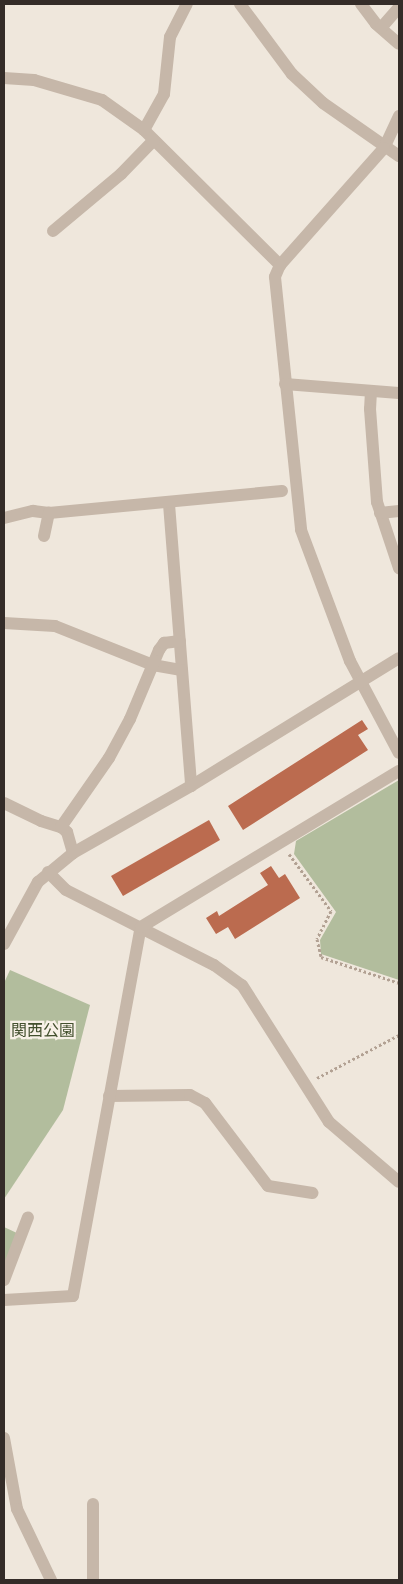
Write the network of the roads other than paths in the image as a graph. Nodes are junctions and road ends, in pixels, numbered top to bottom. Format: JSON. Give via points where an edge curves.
{"nodes":[{"id":1,"x":187,"y":4,"type":"edge"},
{"id":2,"x":240,"y":4,"type":"edge"},
{"id":3,"x":361,"y":4,"type":"edge"},
{"id":4,"x":399,"y":7,"type":"edge"},
{"id":5,"x":381,"y":28,"type":"junction"},
{"id":6,"x":399,"y":44,"type":"edge"},
{"id":7,"x":4,"y":78,"type":"edge"},
{"id":8,"x":399,"y":116,"type":"edge"},
{"id":9,"x":144,"y":130,"type":"junction"},
{"id":10,"x":154,"y":140,"type":"junction"},
{"id":11,"x":384,"y":148,"type":"junction"},
{"id":12,"x":399,"y":156,"type":"edge"},
{"id":13,"x":53,"y":231,"type":"dead end"},
{"id":14,"x":280,"y":265,"type":"junction"},
{"id":15,"x":286,"y":384,"type":"junction"},
{"id":16,"x":371,"y":391,"type":"junction"},
{"id":17,"x":399,"y":393,"type":"edge"},
{"id":18,"x":282,"y":491,"type":"dead end"},
{"id":19,"x":169,"y":504,"type":"junction"},
{"id":20,"x":399,"y":511,"type":"edge"},
{"id":21,"x":49,"y":513,"type":"junction"},
{"id":22,"x":380,"y":513,"type":"junction"},
{"id":23,"x":6,"y":518,"type":"edge"},
{"id":24,"x":44,"y":536,"type":"dead end"},
{"id":25,"x":399,"y":568,"type":"edge"},
{"id":26,"x":4,"y":623,"type":"edge"},
{"id":27,"x":180,"y":641,"type":"junction"},
{"id":28,"x":399,"y":658,"type":"edge"},
{"id":29,"x":153,"y":665,"type":"junction"},
{"id":30,"x":182,"y":670,"type":"junction"},
{"id":31,"x":362,"y":681,"type":"junction"},
{"id":32,"x":399,"y":752,"type":"edge"},
{"id":33,"x":399,"y":771,"type":"edge"},
{"id":34,"x":191,"y":786,"type":"junction"},
{"id":35,"x":4,"y":803,"type":"edge"},
{"id":36,"x":61,"y":827,"type":"junction"},
{"id":37,"x":73,"y":853,"type":"junction"},
{"id":38,"x":48,"y":872,"type":"junction"},
{"id":39,"x":141,"y":927,"type":"junction"},
{"id":40,"x":4,"y":944,"type":"edge"},
{"id":41,"x":109,"y":1096,"type":"junction"},
{"id":42,"x":399,"y":1182,"type":"edge"},
{"id":43,"x":312,"y":1193,"type":"dead end"},
{"id":44,"x":28,"y":1217,"type":"dead end"},
{"id":45,"x":4,"y":1280,"type":"edge"},
{"id":46,"x":4,"y":1300,"type":"edge"},
{"id":47,"x":4,"y":1438,"type":"edge"},
{"id":48,"x":93,"y":1504,"type":"dead end"},
{"id":49,"x":51,"y":1580,"type":"edge"},
{"id":50,"x":93,"y":1580,"type":"edge"}],
"edges":[{"from":1,"to":9,"type":"street","via":[[170,37],[164,94]]},
{"from":2,"to":11,"type":"street","via":[[292,74],[323,103]]},
{"from":3,"to":5,"type":"street"},
{"from":4,"to":5,"type":"street"},
{"from":5,"to":6,"type":"street"},
{"from":7,"to":9,"type":"street","via":[[34,80],[102,100]]},
{"from":8,"to":11,"type":"street"},
{"from":9,"to":10,"type":"street"},
{"from":10,"to":13,"type":"street","via":[[121,174]]},
{"from":10,"to":14,"type":"street"},
{"from":11,"to":12,"type":"street"},
{"from":11,"to":14,"type":"street"},
{"from":14,"to":15,"type":"street","via":[[275,277],[275,293]]},
{"from":15,"to":16,"type":"street"},
{"from":15,"to":31,"type":"street","via":[[301,530],[350,661]]},
{"from":16,"to":17,"type":"street"},
{"from":16,"to":22,"type":"street"},
{"from":18,"to":19,"type":"street"},
{"from":19,"to":21,"type":"street"},
{"from":19,"to":27,"type":"street"},
{"from":20,"to":22,"type":"street"},
{"from":21,"to":23,"type":"street","via":[[33,511]]},
{"from":21,"to":24,"type":"street"},
{"from":22,"to":25,"type":"street"},
{"from":26,"to":29,"type":"street","via":[[56,626]]},
{"from":27,"to":29,"type":"street","via":[[164,644]]},
{"from":27,"to":30,"type":"street"},
{"from":28,"to":31,"type":"street"},
{"from":29,"to":30,"type":"street"},
{"from":29,"to":36,"type":"street","via":[[108,758]]},
{"from":30,"to":34,"type":"street"},
{"from":31,"to":32,"type":"street"},
{"from":31,"to":34,"type":"street"},
{"from":33,"to":39,"type":"street"},
{"from":34,"to":37,"type":"street"},
{"from":35,"to":36,"type":"street"},
{"from":36,"to":37,"type":"street","via":[[67,832]]},
{"from":37,"to":38,"type":"street"},
{"from":38,"to":39,"type":"street","via":[[66,890]]},
{"from":38,"to":40,"type":"street","via":[[38,882]]},
{"from":39,"to":41,"type":"street"},
{"from":39,"to":42,"type":"street","via":[[214,965],[242,985],[329,1122]]},
{"from":41,"to":43,"type":"street","via":[[190,1095],[205,1103],[268,1186]]},
{"from":41,"to":46,"type":"street","via":[[73,1296]]},
{"from":44,"to":45,"type":"street"},
{"from":47,"to":49,"type":"street","via":[[17,1509]]},
{"from":48,"to":50,"type":"street"}]}
